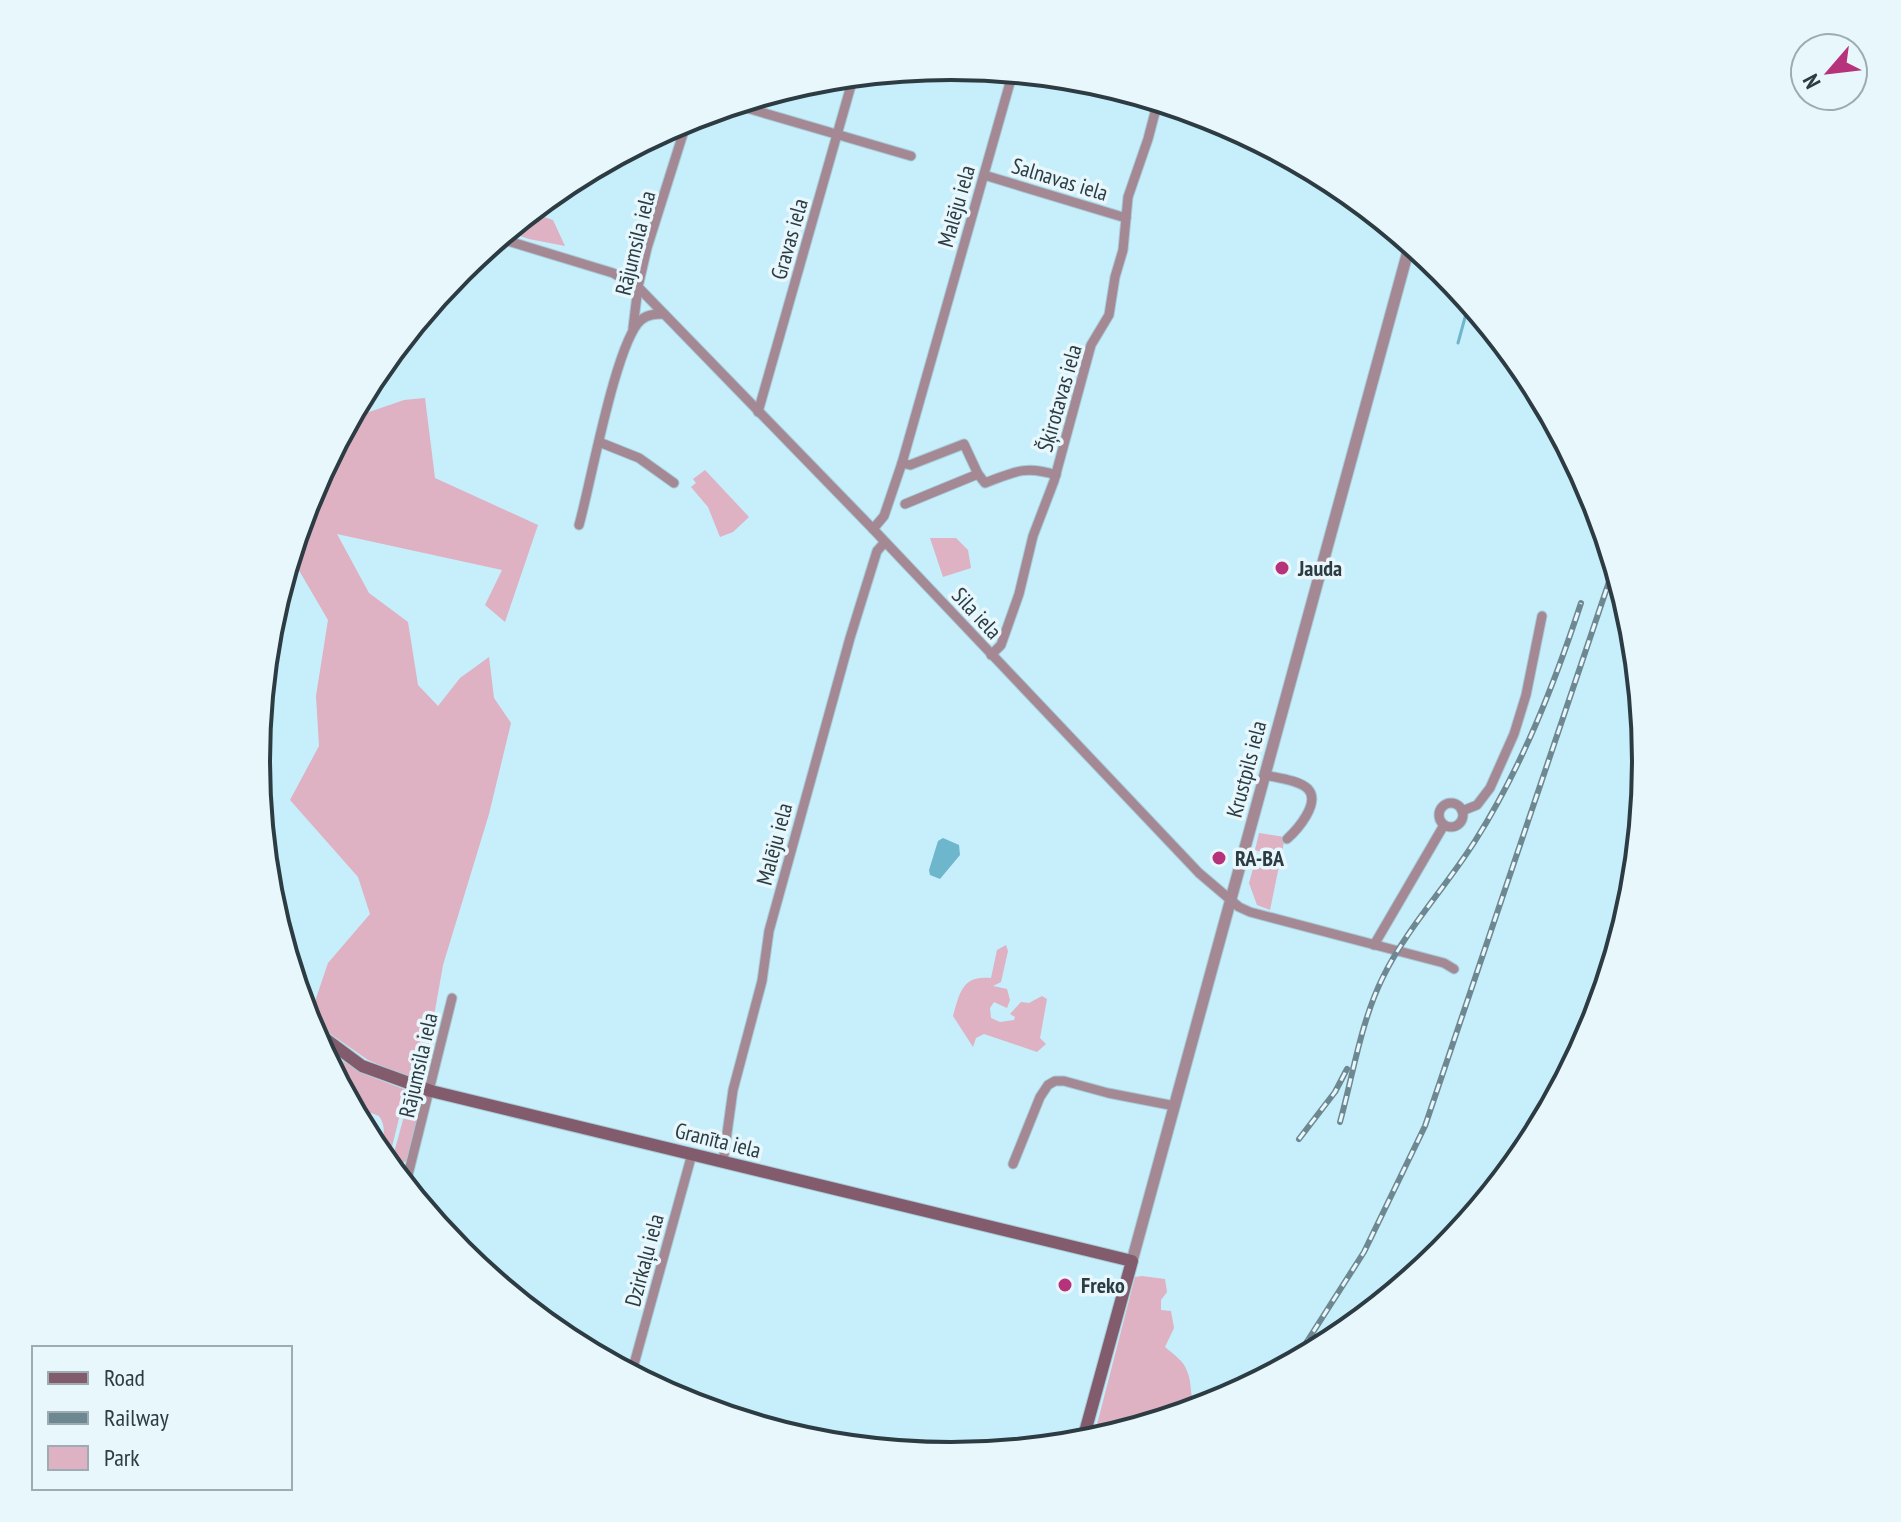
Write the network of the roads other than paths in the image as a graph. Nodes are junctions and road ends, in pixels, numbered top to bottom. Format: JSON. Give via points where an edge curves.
{"nodes":[{"id":1,"x":1010,"y":83,"type":"edge"},
{"id":2,"x":851,"y":88,"type":"edge"},
{"id":3,"x":752,"y":110,"type":"edge"},
{"id":4,"x":1155,"y":112,"type":"edge"},
{"id":5,"x":683,"y":135,"type":"edge"},
{"id":6,"x":838,"y":135,"type":"junction"},
{"id":7,"x":911,"y":156,"type":"dead end"},
{"id":8,"x":984,"y":175,"type":"junction"},
{"id":9,"x":1126,"y":218,"type":"junction"},
{"id":10,"x":510,"y":242,"type":"edge"},
{"id":11,"x":1407,"y":255,"type":"edge"},
{"id":12,"x":638,"y":287,"type":"junction"},
{"id":13,"x":664,"y":314,"type":"junction"},
{"id":14,"x":632,"y":331,"type":"junction"},
{"id":15,"x":758,"y":412,"type":"junction"},
{"id":16,"x":599,"y":442,"type":"junction"},
{"id":17,"x":902,"y":463,"type":"junction"},
{"id":18,"x":978,"y":474,"type":"junction"},
{"id":19,"x":1056,"y":475,"type":"junction"},
{"id":20,"x":674,"y":483,"type":"dead end"},
{"id":21,"x":905,"y":504,"type":"dead end"},
{"id":22,"x":579,"y":525,"type":"dead end"},
{"id":23,"x":873,"y":529,"type":"junction"},
{"id":24,"x":885,"y":542,"type":"junction"},
{"id":25,"x":1542,"y":616,"type":"dead end"},
{"id":26,"x":991,"y":655,"type":"junction"},
{"id":27,"x":1265,"y":775,"type":"junction"},
{"id":28,"x":1462,"y":811,"type":"junction"},
{"id":29,"x":1444,"y":825,"type":"junction"},
{"id":30,"x":1287,"y":839,"type":"dead end"},
{"id":31,"x":1231,"y":901,"type":"junction"},
{"id":32,"x":1374,"y":945,"type":"junction"},
{"id":33,"x":1454,"y":969,"type":"dead end"},
{"id":34,"x":452,"y":998,"type":"dead end"},
{"id":35,"x":331,"y":1043,"type":"edge"},
{"id":36,"x":431,"y":1091,"type":"junction"},
{"id":37,"x":1175,"y":1106,"type":"junction"},
{"id":38,"x":692,"y":1154,"type":"junction"},
{"id":39,"x":723,"y":1162,"type":"junction"},
{"id":40,"x":1013,"y":1164,"type":"dead end"},
{"id":41,"x":409,"y":1174,"type":"edge"},
{"id":42,"x":1132,"y":1261,"type":"junction"},
{"id":43,"x":634,"y":1364,"type":"edge"},
{"id":44,"x":1086,"y":1428,"type":"edge"}],
"edges":[{"from":1,"to":8,"type":"street","name":"Malēju iela"},
{"from":2,"to":6,"type":"street","name":"Gravas iela"},
{"from":3,"to":6,"type":"street"},
{"from":4,"to":9,"type":"street","name":"Šķirotavas iela"},
{"from":5,"to":12,"type":"street","name":"Rājumsila iela"},
{"from":6,"to":7,"type":"street"},
{"from":6,"to":15,"type":"street","name":"Gravas iela"},
{"from":8,"to":9,"type":"street","name":"Salnavas iela"},
{"from":8,"to":17,"type":"street","name":"Malēju iela"},
{"from":9,"to":19,"type":"street","name":"Šķirotavas iela","via":[[1109,315],[1081,372]]},
{"from":10,"to":12,"type":"street","name":"Sila iela","via":[[613,273]]},
{"from":11,"to":27,"type":"street","name":"Krustpils iela"},
{"from":12,"to":13,"type":"street","name":"Sila iela"},
{"from":12,"to":14,"type":"street","name":"Rājumsila iela"},
{"from":13,"to":14,"type":"street","name":"Rājumsila iela","via":[[642,319]]},
{"from":13,"to":15,"type":"street","name":"Sila iela"},
{"from":14,"to":16,"type":"street","name":"Rājumsila iela"},
{"from":15,"to":23,"type":"street","name":"Sila iela"},
{"from":16,"to":20,"type":"street","via":[[639,458]]},
{"from":16,"to":22,"type":"street","name":"Rājumsila iela"},
{"from":17,"to":18,"type":"street","via":[[910,465],[964,444]]},
{"from":17,"to":23,"type":"street","name":"Malēju iela","via":[[884,516]]},
{"from":18,"to":19,"type":"street","via":[[985,483],[1024,468]]},
{"from":18,"to":21,"type":"street"},
{"from":19,"to":26,"type":"street","name":"Šķirotavas iela","via":[[1001,645]]},
{"from":23,"to":24,"type":"street","name":"Sila iela"},
{"from":24,"to":26,"type":"street","name":"Sila iela"},
{"from":24,"to":39,"type":"street","name":"Malēju iela","via":[[877,551],[850,638],[773,917],[733,1090]]},
{"from":25,"to":28,"type":"street","via":[[1514,734],[1480,803]]},
{"from":26,"to":31,"type":"street","name":"Sila iela"},
{"from":27,"to":30,"type":"street","via":[[1294,782],[1311,794],[1302,823]]},
{"from":27,"to":31,"type":"street","name":"Krustpils iela"},
{"from":28,"to":29,"type":"street","via":[[1456,826]]},
{"from":28,"to":29,"type":"street","via":[[1453,803],[1444,805],[1439,814]]},
{"from":29,"to":32,"type":"street"},
{"from":31,"to":32,"type":"street","name":"Sila iela","via":[[1250,912]]},
{"from":31,"to":37,"type":"street","name":"Krustpils iela"},
{"from":32,"to":33,"type":"street","name":"Sila iela"},
{"from":34,"to":36,"type":"street","name":"Rājumsila iela"},
{"from":35,"to":36,"type":"main road","name":"Granīta iela","via":[[362,1066]]},
{"from":36,"to":38,"type":"main road","name":"Granīta iela"},
{"from":36,"to":41,"type":"street","name":"Rājumsila iela"},
{"from":37,"to":40,"type":"street","via":[[1055,1081],[1040,1097]]},
{"from":37,"to":42,"type":"street","name":"Krustpils iela"},
{"from":38,"to":39,"type":"main road","name":"Granīta iela"},
{"from":38,"to":43,"type":"street","name":"Dzirkaļu iela"},
{"from":39,"to":42,"type":"main road","name":"Granīta iela"},
{"from":42,"to":44,"type":"main road","name":"Krustpils iela"}]}
